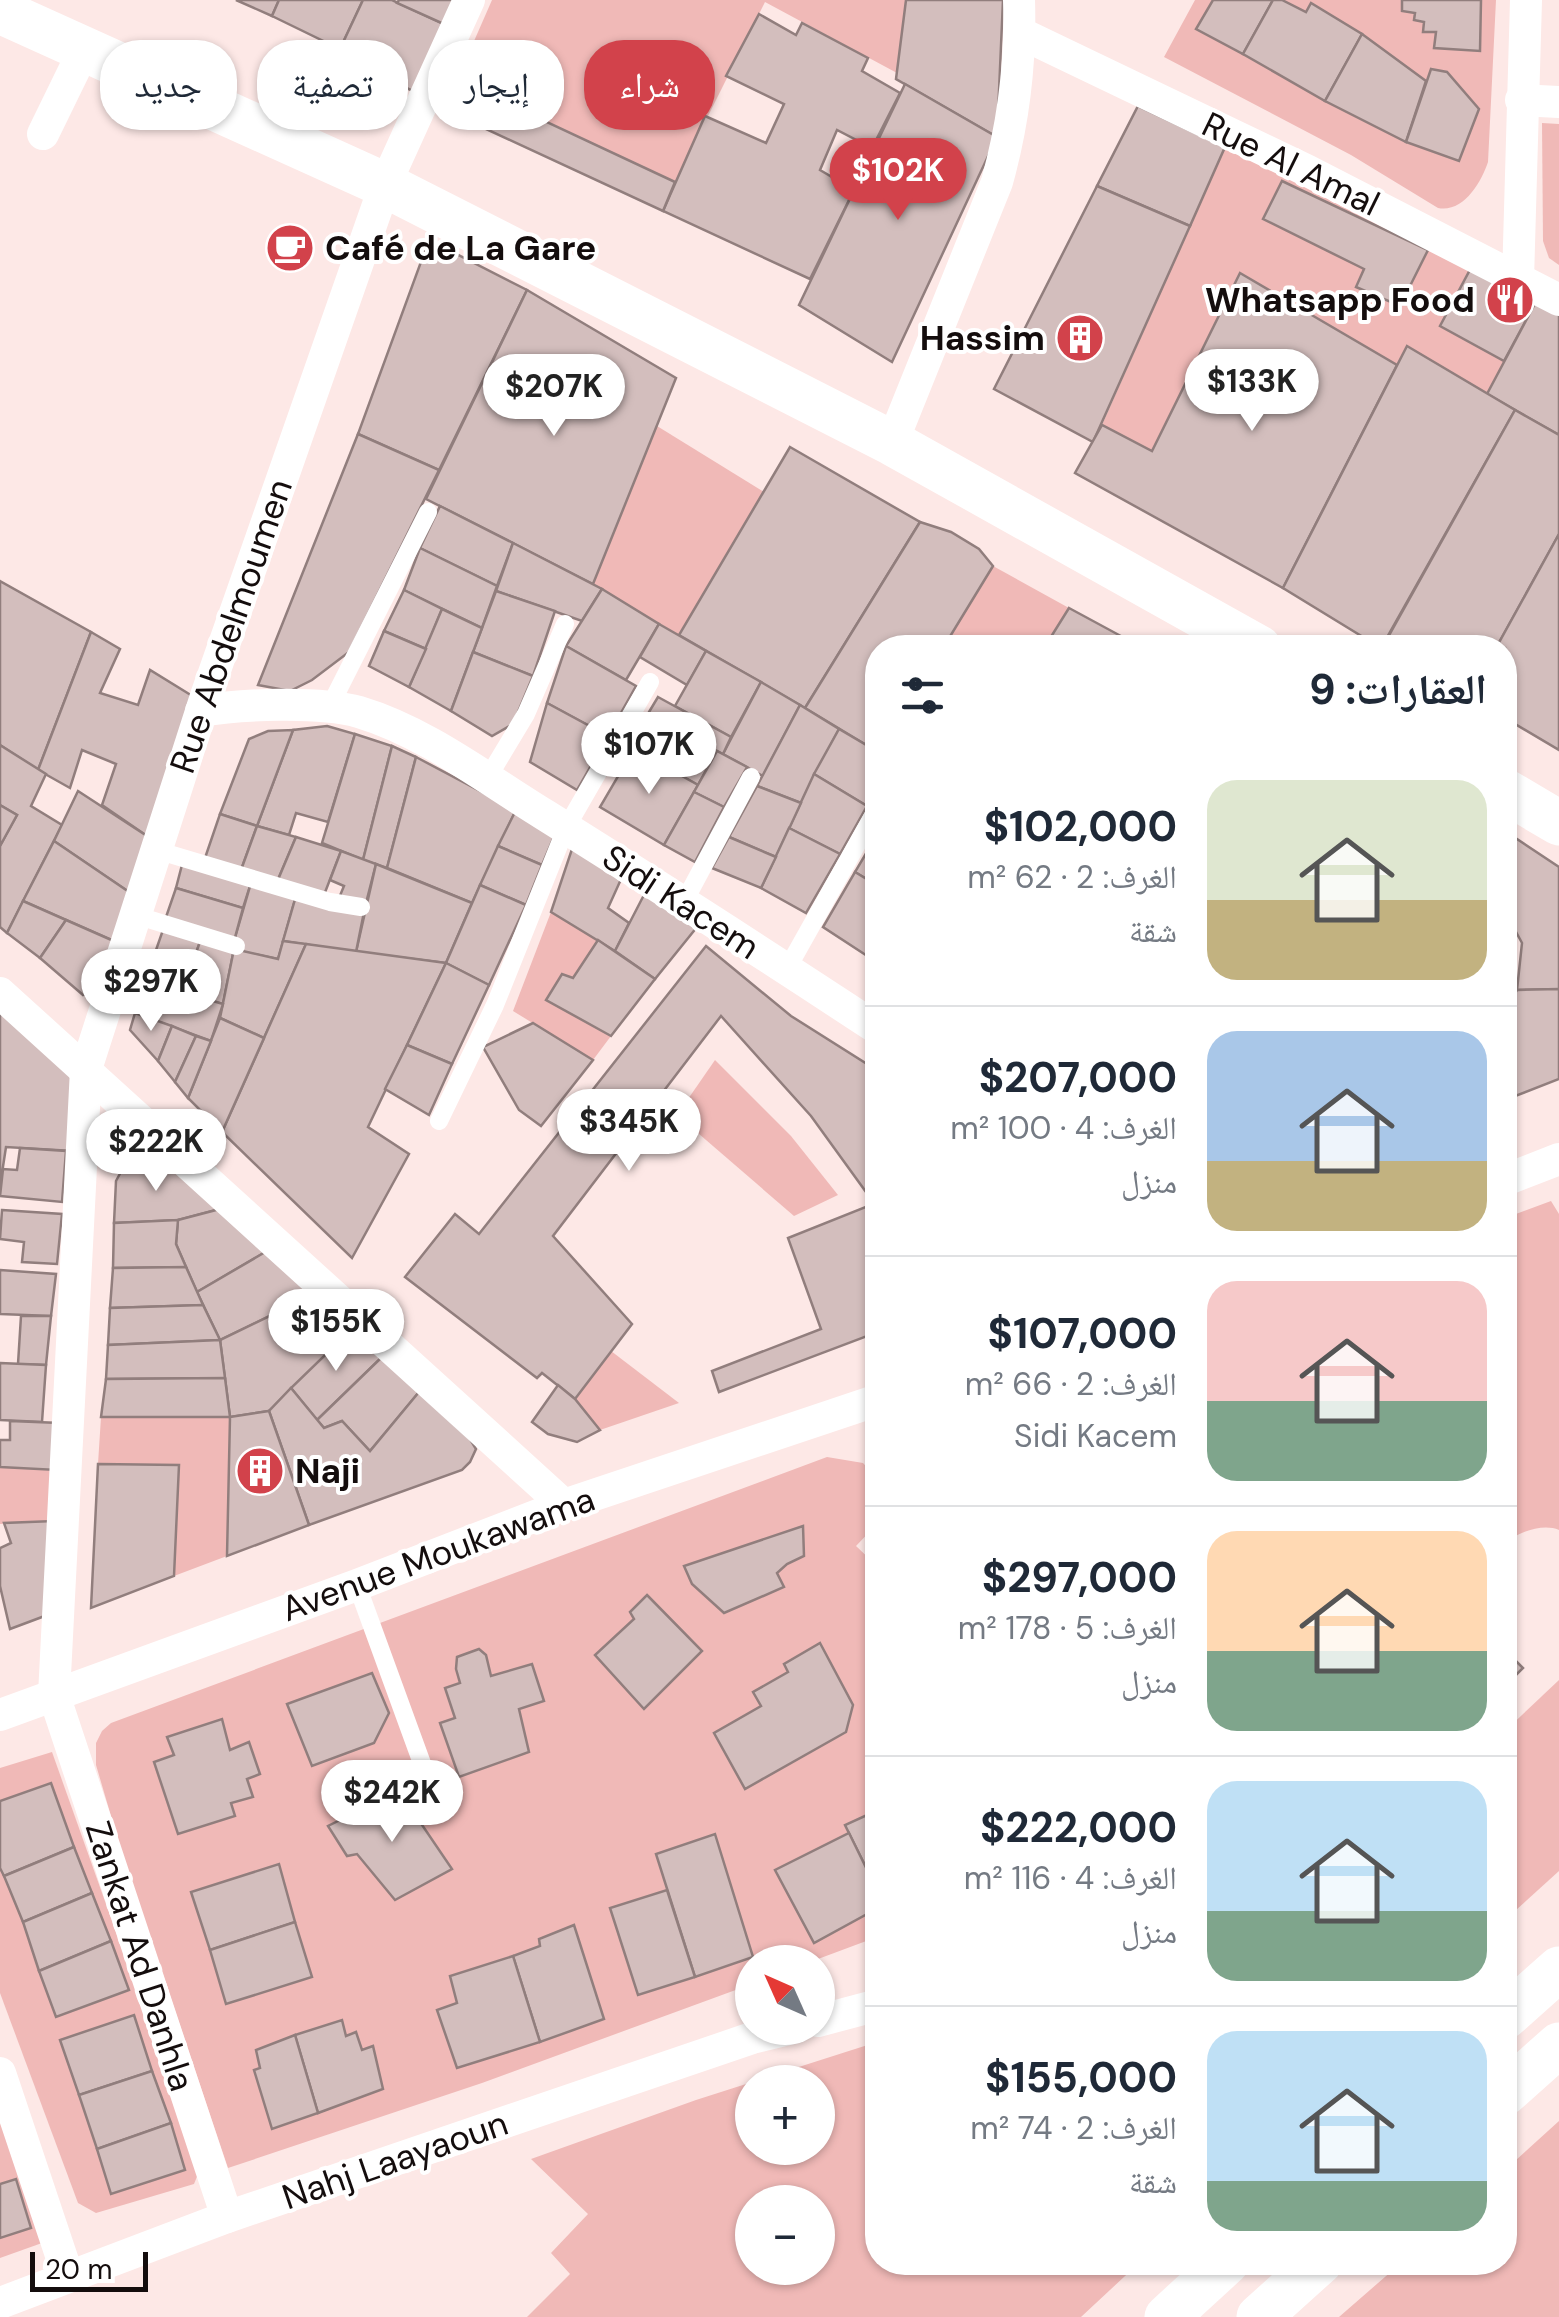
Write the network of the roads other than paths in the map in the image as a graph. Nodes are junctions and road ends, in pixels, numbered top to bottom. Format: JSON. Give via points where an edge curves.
{"nodes":[{"id":1,"x":468,"y":0,"type":"edge"},
{"id":2,"x":1019,"y":0,"type":"edge"},
{"id":3,"x":1526,"y":0,"type":"edge"},
{"id":4,"x":0,"y":11,"type":"edge"},
{"id":5,"x":1020,"y":34,"type":"junction"},
{"id":6,"x":84,"y":50,"type":"junction"},
{"id":7,"x":1521,"y":100,"type":"junction"},
{"id":8,"x":1559,"y":102,"type":"edge"},
{"id":9,"x":43,"y":134,"type":"dead end"},
{"id":10,"x":386,"y":185,"type":"junction"},
{"id":11,"x":1518,"y":280,"type":"junction"},
{"id":12,"x":1559,"y":300,"type":"edge"},
{"id":13,"x":892,"y":443,"type":"junction"},
{"id":14,"x":428,"y":512,"type":"dead end"},
{"id":15,"x":565,"y":624,"type":"dead end"},
{"id":16,"x":1236,"y":635,"type":"edge"},
{"id":17,"x":650,"y":682,"type":"dead end"},
{"id":18,"x":330,"y":708,"type":"junction"},
{"id":19,"x":200,"y":711,"type":"junction"},
{"id":20,"x":751,"y":777,"type":"dead end"},
{"id":21,"x":487,"y":779,"type":"junction"},
{"id":22,"x":1517,"y":797,"type":"edge"},
{"id":23,"x":1558,"y":819,"type":"edge"},
{"id":24,"x":566,"y":828,"type":"junction"},
{"id":25,"x":865,"y":831,"type":"edge"},
{"id":26,"x":156,"y":850,"type":"junction"},
{"id":27,"x":684,"y":902,"type":"junction"},
{"id":28,"x":361,"y":907,"type":"dead end"},
{"id":29,"x":135,"y":915,"type":"junction"},
{"id":30,"x":236,"y":946,"type":"dead end"},
{"id":31,"x":786,"y":969,"type":"junction"},
{"id":32,"x":0,"y":993,"type":"edge"},
{"id":33,"x":865,"y":1021,"type":"edge"},
{"id":34,"x":86,"y":1069,"type":"junction"},
{"id":35,"x":439,"y":1121,"type":"dead end"},
{"id":36,"x":1559,"y":1160,"type":"edge"},
{"id":37,"x":1517,"y":1176,"type":"edge"},
{"id":38,"x":865,"y":1404,"type":"edge"},
{"id":39,"x":564,"y":1505,"type":"junction"},
{"id":40,"x":357,"y":1586,"type":"junction"},
{"id":41,"x":54,"y":1696,"type":"junction"},
{"id":42,"x":0,"y":1714,"type":"edge"},
{"id":43,"x":435,"y":1798,"type":"dead end"},
{"id":44,"x":1559,"y":1969,"type":"edge"},
{"id":45,"x":1517,"y":2006,"type":"edge"},
{"id":46,"x":865,"y":2008,"type":"edge"},
{"id":47,"x":835,"y":2016,"type":"edge"},
{"id":48,"x":735,"y":2044,"type":"edge"},
{"id":49,"x":1559,"y":2045,"type":"edge"},
{"id":50,"x":0,"y":2073,"type":"edge"},
{"id":51,"x":1517,"y":2082,"type":"edge"},
{"id":52,"x":227,"y":2217,"type":"junction"},
{"id":53,"x":1213,"y":2275,"type":"edge"},
{"id":54,"x":1306,"y":2275,"type":"edge"},
{"id":55,"x":68,"y":2276,"type":"junction"},
{"id":56,"x":0,"y":2302,"type":"edge"},
{"id":57,"x":1167,"y":2317,"type":"edge"},
{"id":58,"x":1259,"y":2317,"type":"edge"}],
"edges":[{"from":1,"to":10,"type":"street","name":"Rue Abdelmoumen"},
{"from":2,"to":5,"type":"street"},
{"from":3,"to":7,"type":"street"},
{"from":4,"to":6,"type":"street"},
{"from":5,"to":11,"type":"street","name":"Rue Al Amal"},
{"from":5,"to":13,"type":"street","via":[[1012,128],[997,182]]},
{"from":6,"to":9,"type":"street"},
{"from":6,"to":10,"type":"street"},
{"from":7,"to":8,"type":"street"},
{"from":7,"to":11,"type":"street"},
{"from":10,"to":13,"type":"street"},
{"from":10,"to":19,"type":"street","name":"Rue Abdelmoumen"},
{"from":11,"to":12,"type":"street","name":"Rue Al Amal"},
{"from":13,"to":16,"type":"street"},
{"from":14,"to":18,"type":"lane"},
{"from":15,"to":21,"type":"lane","via":[[526,714]]},
{"from":17,"to":24,"type":"lane"},
{"from":18,"to":19,"type":"street","name":"Sidi Kacem"},
{"from":18,"to":21,"type":"street","name":"Sidi Kacem","via":[[383,721]]},
{"from":19,"to":26,"type":"street","name":"Rue Abdelmoumen"},
{"from":20,"to":27,"type":"lane"},
{"from":21,"to":24,"type":"street","name":"Sidi Kacem"},
{"from":22,"to":23,"type":"street"},
{"from":24,"to":27,"type":"street","name":"Sidi Kacem"},
{"from":24,"to":35,"type":"lane"},
{"from":25,"to":31,"type":"lane"},
{"from":26,"to":28,"type":"lane"},
{"from":26,"to":29,"type":"street","name":"Rue Abdelmoumen"},
{"from":27,"to":31,"type":"street","name":"Sidi Kacem"},
{"from":29,"to":30,"type":"lane"},
{"from":29,"to":34,"type":"street","name":"Rue Abdelmoumen"},
{"from":31,"to":33,"type":"street","name":"Sidi Kacem"},
{"from":32,"to":34,"type":"street"},
{"from":34,"to":39,"type":"street"},
{"from":34,"to":41,"type":"street","name":"Rue Abdelmoumen"},
{"from":36,"to":37,"type":"street"},
{"from":38,"to":39,"type":"street","name":"Avenue Moukawama"},
{"from":39,"to":40,"type":"street","name":"Avenue Moukawama"},
{"from":40,"to":41,"type":"street","name":"Avenue Moukawama"},
{"from":40,"to":43,"type":"lane"},
{"from":41,"to":42,"type":"street","name":"Avenue Moukawama"},
{"from":41,"to":52,"type":"street","name":"Zankat Ad Danhla"},
{"from":44,"to":45,"type":"street"},
{"from":46,"to":47,"type":"street"},
{"from":48,"to":52,"type":"street","name":"Nahj Laayaoun"},
{"from":49,"to":51,"type":"street"},
{"from":50,"to":55,"type":"street"},
{"from":52,"to":55,"type":"street","name":"Nahj Laayaoun"},
{"from":53,"to":57,"type":"street"},
{"from":54,"to":58,"type":"street"},
{"from":55,"to":56,"type":"street","name":"Nahj Laayaoun"}]}
